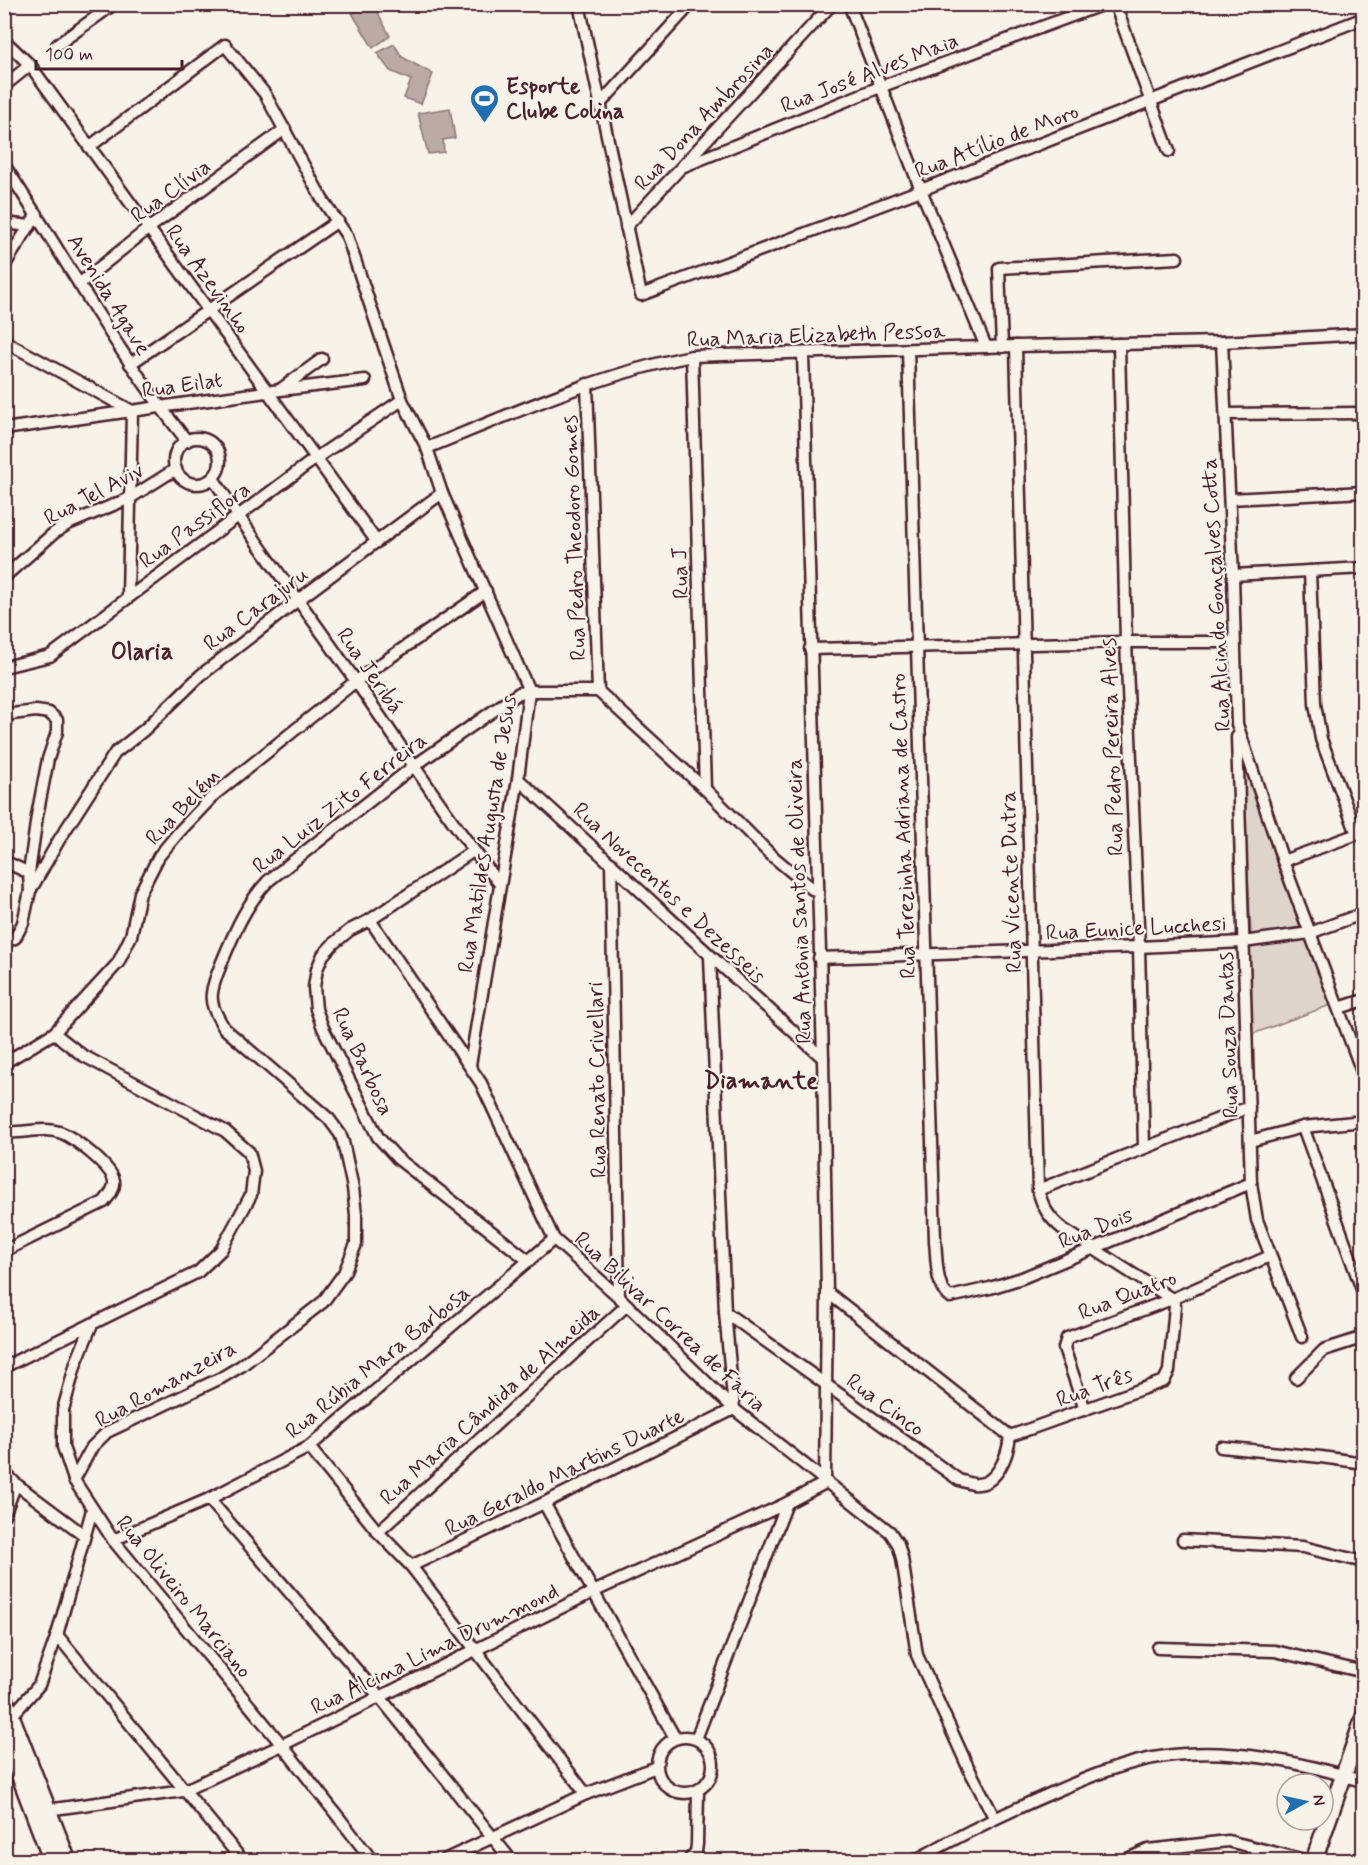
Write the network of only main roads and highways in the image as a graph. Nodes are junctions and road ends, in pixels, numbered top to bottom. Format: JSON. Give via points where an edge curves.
{"nodes":[{"id":1,"x":4,"y":1700,"type":"edge"},
{"id":2,"x":1364,"y":1717,"type":"edge"},
{"id":3,"x":8,"y":1721,"type":"edge"},
{"id":4,"x":4,"y":1733,"type":"edge"},
{"id":5,"x":52,"y":1860,"type":"edge"},
{"id":6,"x":67,"y":1860,"type":"edge"},
{"id":7,"x":1314,"y":1860,"type":"edge"}],
"edges":[{"from":1,"to":3,"type":"main road"},
{"from":2,"to":7,"type":"main road"},
{"from":3,"to":6,"type":"main road"},
{"from":4,"to":5,"type":"main road"}]}
